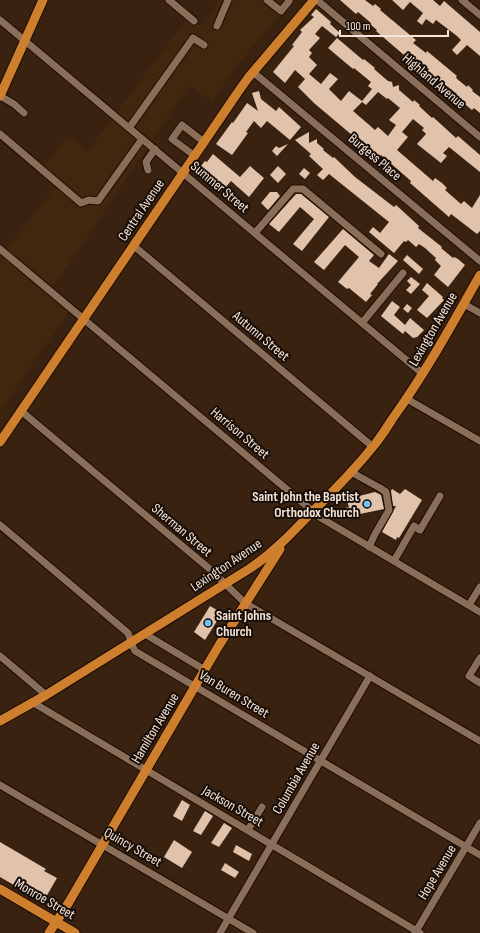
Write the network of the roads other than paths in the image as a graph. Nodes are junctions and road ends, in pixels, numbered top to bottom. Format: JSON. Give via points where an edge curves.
{"nodes":[{"id":1,"x":43,"y":0,"type":"edge"},
{"id":2,"x":169,"y":0,"type":"edge"},
{"id":3,"x":228,"y":0,"type":"edge"},
{"id":4,"x":267,"y":0,"type":"edge"},
{"id":5,"x":314,"y":0,"type":"edge"},
{"id":6,"x":317,"y":0,"type":"edge"},
{"id":7,"x":462,"y":0,"type":"edge"},
{"id":8,"x":289,"y":1,"type":"edge"},
{"id":9,"x":480,"y":15,"type":"edge"},
{"id":10,"x":0,"y":20,"type":"edge"},
{"id":11,"x":194,"y":21,"type":"dead end"},
{"id":12,"x":217,"y":26,"type":"dead end"},
{"id":13,"x":25,"y":41,"type":"junction"},
{"id":14,"x":204,"y":45,"type":"dead end"},
{"id":15,"x":253,"y":72,"type":"junction"},
{"id":16,"x":0,"y":96,"type":"edge"},
{"id":17,"x":24,"y":113,"type":"dead end"},
{"id":18,"x":129,"y":128,"type":"junction"},
{"id":19,"x":0,"y":134,"type":"edge"},
{"id":20,"x":480,"y":137,"type":"edge"},
{"id":21,"x":142,"y":139,"type":"junction"},
{"id":22,"x":204,"y":142,"type":"junction"},
{"id":23,"x":155,"y":149,"type":"junction"},
{"id":24,"x":195,"y":156,"type":"junction"},
{"id":25,"x":148,"y":170,"type":"dead end"},
{"id":26,"x":183,"y":173,"type":"junction"},
{"id":27,"x":255,"y":233,"type":"junction"},
{"id":28,"x":134,"y":246,"type":"junction"},
{"id":29,"x":0,"y":249,"type":"edge"},
{"id":30,"x":381,"y":254,"type":"dead end"},
{"id":31,"x":480,"y":261,"type":"edge"},
{"id":32,"x":403,"y":273,"type":"dead end"},
{"id":33,"x":480,"y":274,"type":"edge"},
{"id":34,"x":464,"y":304,"type":"junction"},
{"id":35,"x":480,"y":314,"type":"edge"},
{"id":36,"x":83,"y":319,"type":"junction"},
{"id":37,"x":362,"y":323,"type":"junction"},
{"id":38,"x":423,"y":374,"type":"junction"},
{"id":39,"x":407,"y":399,"type":"junction"},
{"id":40,"x":21,"y":411,"type":"junction"},
{"id":41,"x":480,"y":441,"type":"edge"},
{"id":42,"x":0,"y":442,"type":"edge"},
{"id":43,"x":373,"y":447,"type":"junction"},
{"id":44,"x":351,"y":472,"type":"junction"},
{"id":45,"x":440,"y":496,"type":"dead end"},
{"id":46,"x":313,"y":511,"type":"junction"},
{"id":47,"x":0,"y":525,"type":"edge"},
{"id":48,"x":286,"y":539,"type":"junction"},
{"id":49,"x":369,"y":547,"type":"junction"},
{"id":50,"x":394,"y":561,"type":"junction"},
{"id":51,"x":224,"y":584,"type":"junction"},
{"id":52,"x":480,"y":587,"type":"edge"},
{"id":53,"x":245,"y":603,"type":"junction"},
{"id":54,"x":469,"y":605,"type":"junction"},
{"id":55,"x":480,"y":612,"type":"edge"},
{"id":56,"x":145,"y":634,"type":"junction"},
{"id":57,"x":132,"y":642,"type":"junction"},
{"id":58,"x":0,"y":656,"type":"edge"},
{"id":59,"x":480,"y":658,"type":"edge"},
{"id":60,"x":205,"y":670,"type":"junction"},
{"id":61,"x":370,"y":676,"type":"junction"},
{"id":62,"x":480,"y":683,"type":"edge"},
{"id":63,"x":195,"y":686,"type":"junction"},
{"id":64,"x":46,"y":695,"type":"junction"},
{"id":65,"x":32,"y":702,"type":"junction"},
{"id":66,"x":1,"y":720,"type":"edge"},
{"id":67,"x":480,"y":741,"type":"edge"},
{"id":68,"x":321,"y":761,"type":"junction"},
{"id":69,"x":146,"y":770,"type":"junction"},
{"id":70,"x":0,"y":785,"type":"edge"},
{"id":71,"x":262,"y":807,"type":"dead end"},
{"id":72,"x":480,"y":823,"type":"edge"},
{"id":73,"x":248,"y":830,"type":"junction"},
{"id":74,"x":272,"y":844,"type":"junction"},
{"id":75,"x":102,"y":845,"type":"junction"},
{"id":76,"x":466,"y":847,"type":"junction"},
{"id":77,"x":480,"y":855,"type":"edge"},
{"id":78,"x":0,"y":889,"type":"edge"},
{"id":79,"x":228,"y":919,"type":"junction"},
{"id":80,"x":56,"y":922,"type":"junction"},
{"id":81,"x":417,"y":932,"type":"edge"},
{"id":82,"x":49,"y":933,"type":"edge"},
{"id":83,"x":75,"y":933,"type":"edge"},
{"id":84,"x":220,"y":933,"type":"edge"},
{"id":85,"x":252,"y":933,"type":"edge"}],
"edges":[{"from":1,"to":13,"type":"main road"},
{"from":2,"to":11,"type":"street"},
{"from":3,"to":12,"type":"street"},
{"from":4,"to":8,"type":"street","via":[[281,11]]},
{"from":5,"to":15,"type":"main road","name":"Central Avenue"},
{"from":6,"to":20,"type":"street","name":"Highland Avenue"},
{"from":7,"to":9,"type":"street"},
{"from":10,"to":13,"type":"street","name":"Summer Street"},
{"from":13,"to":16,"type":"main road"},
{"from":13,"to":18,"type":"street","name":"Summer Street"},
{"from":14,"to":18,"type":"street","via":[[193,38]]},
{"from":15,"to":22,"type":"main road","name":"Central Avenue"},
{"from":15,"to":31,"type":"street","name":"Burgess Place"},
{"from":16,"to":17,"type":"street"},
{"from":18,"to":21,"type":"street","name":"Summer Street"},
{"from":19,"to":21,"type":"street","via":[[81,203],[98,201]]},
{"from":21,"to":23,"type":"street","name":"Summer Street"},
{"from":22,"to":24,"type":"main road","name":"Central Avenue"},
{"from":22,"to":24,"type":"street","via":[[182,125],[172,139]]},
{"from":23,"to":25,"type":"street","via":[[146,162]]},
{"from":23,"to":26,"type":"street","name":"Summer Street"},
{"from":24,"to":26,"type":"main road","name":"Central Avenue"},
{"from":26,"to":27,"type":"street","name":"Summer Street"},
{"from":26,"to":28,"type":"main road","name":"Central Avenue"},
{"from":27,"to":30,"type":"street","via":[[294,189],[303,189]]},
{"from":27,"to":37,"type":"street","name":"Summer Street"},
{"from":28,"to":36,"type":"main road","name":"Central Avenue"},
{"from":28,"to":43,"type":"street","name":"Autumn Street"},
{"from":29,"to":36,"type":"street","name":"Harrison Street"},
{"from":32,"to":37,"type":"street"},
{"from":33,"to":34,"type":"main road","name":"Lexington Avenue"},
{"from":34,"to":35,"type":"street"},
{"from":34,"to":38,"type":"main road","name":"Lexington Avenue"},
{"from":36,"to":40,"type":"main road","name":"Central Avenue"},
{"from":36,"to":46,"type":"street","name":"Harrison Street"},
{"from":37,"to":38,"type":"street","name":"Summer Street"},
{"from":38,"to":39,"type":"main road","name":"Lexington Avenue"},
{"from":39,"to":41,"type":"street"},
{"from":39,"to":43,"type":"main road","name":"Lexington Avenue"},
{"from":40,"to":42,"type":"main road","name":"Central Avenue"},
{"from":40,"to":51,"type":"street","name":"Sherman Street","via":[[211,570]]},
{"from":43,"to":44,"type":"main road","name":"Lexington Avenue"},
{"from":44,"to":46,"type":"main road","name":"Lexington Avenue"},
{"from":44,"to":49,"type":"street","via":[[386,492],[389,510]]},
{"from":45,"to":50,"type":"street","via":[[420,530],[414,526]]},
{"from":46,"to":48,"type":"main road","name":"Lexington Avenue"},
{"from":46,"to":49,"type":"street","name":"Harrison Street"},
{"from":47,"to":57,"type":"street","name":"Van Buren Street","via":[[128,633]]},
{"from":48,"to":51,"type":"main road","name":"Lexington Avenue","via":[[259,562]]},
{"from":48,"to":53,"type":"main road","name":"Hamilton Avenue"},
{"from":49,"to":50,"type":"street","name":"Harrison Street"},
{"from":50,"to":54,"type":"street","name":"Harrison Street"},
{"from":51,"to":53,"type":"street","name":"Sherman Street"},
{"from":51,"to":56,"type":"main road","name":"Lexington Avenue"},
{"from":52,"to":54,"type":"street"},
{"from":53,"to":60,"type":"main road","name":"Hamilton Avenue"},
{"from":53,"to":61,"type":"street","name":"Sherman Street"},
{"from":54,"to":55,"type":"street","name":"Harrison Street"},
{"from":56,"to":57,"type":"main road","name":"Lexington Avenue"},
{"from":56,"to":60,"type":"street"},
{"from":57,"to":63,"type":"street","name":"Van Buren Street","via":[[135,651]]},
{"from":57,"to":64,"type":"main road","name":"Lexington Avenue"},
{"from":58,"to":64,"type":"street"},
{"from":59,"to":62,"type":"street","via":[[469,676]]},
{"from":60,"to":63,"type":"main road","name":"Hamilton Avenue"},
{"from":61,"to":67,"type":"street","name":"Sherman Street"},
{"from":61,"to":68,"type":"street","name":"Columbia Avenue"},
{"from":63,"to":68,"type":"street","name":"Van Buren Street"},
{"from":63,"to":69,"type":"main road","name":"Hamilton Avenue"},
{"from":64,"to":65,"type":"main road","name":"Lexington Avenue"},
{"from":65,"to":66,"type":"main road","name":"Lexington Avenue"},
{"from":65,"to":69,"type":"street","name":"Jackson Street"},
{"from":68,"to":74,"type":"street","name":"Columbia Avenue"},
{"from":68,"to":76,"type":"street","name":"Van Buren Street"},
{"from":69,"to":73,"type":"street","name":"Jackson Street"},
{"from":69,"to":75,"type":"main road","name":"Hamilton Avenue"},
{"from":70,"to":75,"type":"street","name":"Quincy Street"},
{"from":71,"to":73,"type":"street"},
{"from":72,"to":76,"type":"street","name":"Hope Avenue"},
{"from":73,"to":74,"type":"street","name":"Jackson Street"},
{"from":74,"to":79,"type":"street","name":"Columbia Avenue"},
{"from":74,"to":81,"type":"street","name":"Jackson Street"},
{"from":75,"to":79,"type":"street","name":"Quincy Street"},
{"from":75,"to":80,"type":"main road","name":"Hamilton Avenue"},
{"from":76,"to":77,"type":"street","name":"Van Buren Street"},
{"from":76,"to":81,"type":"street","name":"Hope Avenue"},
{"from":78,"to":80,"type":"main road","name":"Monroe Street"},
{"from":79,"to":84,"type":"street","name":"Columbia Avenue"},
{"from":79,"to":85,"type":"street","name":"Quincy Street"},
{"from":80,"to":82,"type":"main road","name":"Hamilton Avenue"},
{"from":80,"to":83,"type":"main road","name":"Monroe Street"}]}
